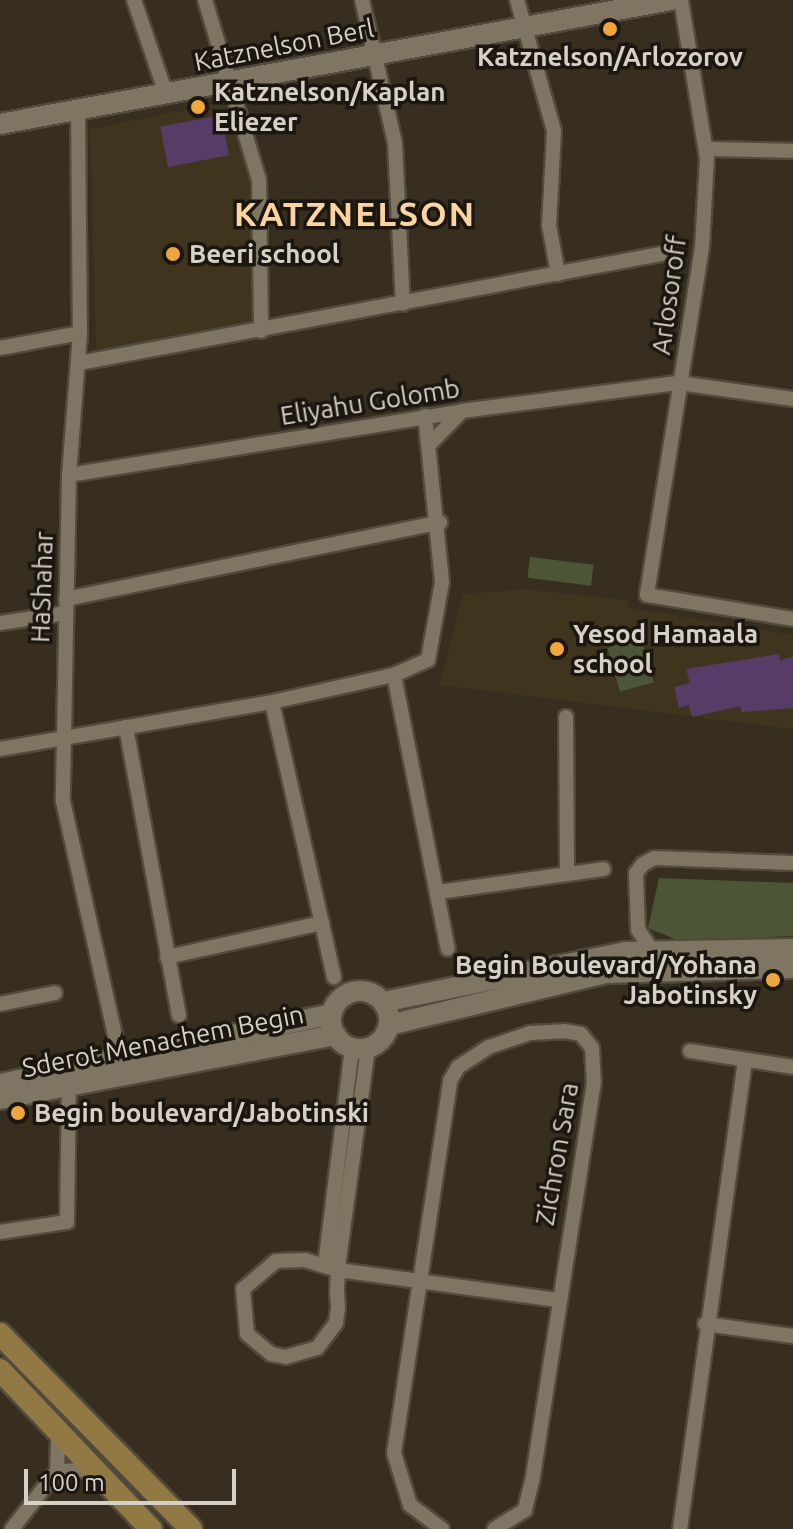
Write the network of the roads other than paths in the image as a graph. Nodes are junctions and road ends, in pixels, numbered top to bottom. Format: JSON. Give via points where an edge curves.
{"nodes":[{"id":1,"x":134,"y":0,"type":"edge"},
{"id":2,"x":205,"y":0,"type":"edge"},
{"id":3,"x":362,"y":0,"type":"edge"},
{"id":4,"x":517,"y":0,"type":"edge"},
{"id":5,"x":671,"y":0,"type":"edge"},
{"id":6,"x":681,"y":0,"type":"edge"},
{"id":7,"x":524,"y":26,"type":"junction"},
{"id":8,"x":378,"y":54,"type":"junction"},
{"id":9,"x":228,"y":82,"type":"junction"},
{"id":10,"x":166,"y":94,"type":"junction"},
{"id":11,"x":78,"y":110,"type":"junction"},
{"id":12,"x":0,"y":124,"type":"edge"},
{"id":13,"x":708,"y":149,"type":"junction"},
{"id":14,"x":793,"y":151,"type":"edge"},
{"id":15,"x":661,"y":254,"type":"dead end"},
{"id":16,"x":558,"y":274,"type":"junction"},
{"id":17,"x":403,"y":304,"type":"junction"},
{"id":18,"x":261,"y":331,"type":"junction"},
{"id":19,"x":80,"y":333,"type":"junction"},
{"id":20,"x":0,"y":348,"type":"edge"},
{"id":21,"x":79,"y":363,"type":"junction"},
{"id":22,"x":679,"y":383,"type":"junction"},
{"id":23,"x":793,"y":399,"type":"edge"},
{"id":24,"x":462,"y":411,"type":"junction"},
{"id":25,"x":425,"y":416,"type":"junction"},
{"id":26,"x":431,"y":443,"type":"junction"},
{"id":27,"x":69,"y":475,"type":"junction"},
{"id":28,"x":440,"y":522,"type":"junction"},
{"id":29,"x":65,"y":606,"type":"junction"},
{"id":30,"x":793,"y":619,"type":"edge"},
{"id":31,"x":0,"y":623,"type":"edge"},
{"id":32,"x":394,"y":675,"type":"junction"},
{"id":33,"x":272,"y":702,"type":"junction"},
{"id":34,"x":566,"y":717,"type":"dead end"},
{"id":35,"x":126,"y":727,"type":"junction"},
{"id":36,"x":62,"y":739,"type":"junction"},
{"id":37,"x":0,"y":749,"type":"edge"},
{"id":38,"x":793,"y":863,"type":"edge"},
{"id":39,"x":603,"y":869,"type":"dead end"},
{"id":40,"x":434,"y":873,"type":"junction"},
{"id":41,"x":567,"y":874,"type":"junction"},
{"id":42,"x":460,"y":889,"type":"junction"},
{"id":43,"x":438,"y":892,"type":"junction"},
{"id":44,"x":322,"y":923,"type":"junction"},
{"id":45,"x":638,"y":930,"type":"junction"},
{"id":46,"x":448,"y":949,"type":"dead end"},
{"id":47,"x":793,"y":949,"type":"edge"},
{"id":48,"x":652,"y":950,"type":"junction"},
{"id":49,"x":626,"y":952,"type":"junction"},
{"id":50,"x":167,"y":957,"type":"junction"},
{"id":51,"x":793,"y":968,"type":"edge"},
{"id":52,"x":334,"y":977,"type":"dead end"},
{"id":53,"x":55,"y":993,"type":"dead end"},
{"id":54,"x":383,"y":1002,"type":"junction"},
{"id":55,"x":0,"y":1004,"type":"edge"},
{"id":56,"x":332,"y":1014,"type":"junction"},
{"id":57,"x":179,"y":1015,"type":"dead end"},
{"id":58,"x":389,"y":1025,"type":"junction"},
{"id":59,"x":336,"y":1035,"type":"junction"},
{"id":60,"x":360,"y":1048,"type":"junction"},
{"id":61,"x":690,"y":1051,"type":"dead end"},
{"id":62,"x":120,"y":1059,"type":"junction"},
{"id":63,"x":745,"y":1060,"type":"junction"},
{"id":64,"x":793,"y":1067,"type":"edge"},
{"id":65,"x":0,"y":1084,"type":"edge"},
{"id":66,"x":69,"y":1085,"type":"junction"},
{"id":67,"x":0,"y":1099,"type":"edge"},
{"id":68,"x":0,"y":1232,"type":"edge"},
{"id":69,"x":331,"y":1268,"type":"junction"},
{"id":70,"x":420,"y":1282,"type":"junction"},
{"id":71,"x":556,"y":1300,"type":"junction"},
{"id":72,"x":705,"y":1324,"type":"junction"},
{"id":73,"x":0,"y":1334,"type":"edge"},
{"id":74,"x":793,"y":1336,"type":"edge"},
{"id":75,"x":0,"y":1370,"type":"edge"},
{"id":76,"x":58,"y":1433,"type":"junction"},
{"id":77,"x":94,"y":1470,"type":"junction"},
{"id":78,"x":57,"y":1471,"type":"junction"},
{"id":79,"x":12,"y":1529,"type":"edge"},
{"id":80,"x":151,"y":1529,"type":"edge"},
{"id":81,"x":191,"y":1529,"type":"edge"},
{"id":82,"x":442,"y":1529,"type":"edge"},
{"id":83,"x":495,"y":1529,"type":"edge"},
{"id":84,"x":680,"y":1529,"type":"edge"}],
"edges":[{"from":1,"to":10,"type":"street"},
{"from":2,"to":9,"type":"street"},
{"from":3,"to":8,"type":"street"},
{"from":4,"to":7,"type":"street"},
{"from":5,"to":7,"type":"street","name":"Katznelson Berl"},
{"from":6,"to":13,"type":"street","name":"Arlosoroff"},
{"from":7,"to":8,"type":"street","name":"Katznelson Berl"},
{"from":7,"to":16,"type":"street","via":[[554,131],[549,225]]},
{"from":8,"to":9,"type":"street","name":"Katznelson Berl"},
{"from":8,"to":17,"type":"street","via":[[395,143]]},
{"from":9,"to":10,"type":"street","name":"Katznelson Berl"},
{"from":9,"to":18,"type":"street","via":[[259,180]]},
{"from":10,"to":11,"type":"street","name":"Katznelson Berl"},
{"from":11,"to":12,"type":"street","name":"Katznelson Berl"},
{"from":11,"to":19,"type":"street","name":"HaShahar"},
{"from":13,"to":14,"type":"street"},
{"from":13,"to":22,"type":"street","name":"Arlosoroff","via":[[702,247]]},
{"from":15,"to":16,"type":"street"},
{"from":16,"to":17,"type":"street"},
{"from":17,"to":18,"type":"street"},
{"from":18,"to":21,"type":"street"},
{"from":19,"to":20,"type":"street"},
{"from":19,"to":21,"type":"street","name":"HaShahar"},
{"from":21,"to":27,"type":"street","name":"HaShahar"},
{"from":22,"to":23,"type":"street","name":"Eliyahu Golomb"},
{"from":22,"to":24,"type":"street","name":"Eliyahu Golomb"},
{"from":22,"to":30,"type":"street","name":"Arlosoroff","via":[[647,595]]},
{"from":24,"to":25,"type":"street","name":"Eliyahu Golomb"},
{"from":24,"to":26,"type":"street"},
{"from":25,"to":26,"type":"street"},
{"from":25,"to":27,"type":"street","name":"Eliyahu Golomb"},
{"from":26,"to":28,"type":"street"},
{"from":27,"to":29,"type":"street","name":"HaShahar"},
{"from":28,"to":29,"type":"street"},
{"from":28,"to":32,"type":"street","via":[[439,625],[428,660]]},
{"from":29,"to":31,"type":"street"},
{"from":29,"to":36,"type":"street","name":"HaShahar"},
{"from":32,"to":33,"type":"street"},
{"from":32,"to":40,"type":"street"},
{"from":33,"to":35,"type":"street"},
{"from":33,"to":44,"type":"street"},
{"from":34,"to":41,"type":"street"},
{"from":35,"to":36,"type":"street"},
{"from":35,"to":50,"type":"street"},
{"from":36,"to":37,"type":"street"},
{"from":36,"to":62,"type":"street","name":"HaShahar","via":[[63,801]]},
{"from":38,"to":45,"type":"street","via":[[655,858],[636,873]]},
{"from":39,"to":41,"type":"street"},
{"from":40,"to":42,"type":"street"},
{"from":40,"to":43,"type":"street"},
{"from":41,"to":42,"type":"street"},
{"from":42,"to":43,"type":"street"},
{"from":43,"to":46,"type":"street"},
{"from":44,"to":50,"type":"street"},
{"from":44,"to":52,"type":"street"},
{"from":45,"to":48,"type":"street"},
{"from":45,"to":49,"type":"street"},
{"from":47,"to":48,"type":"street"},
{"from":48,"to":49,"type":"street"},
{"from":49,"to":54,"type":"street"},
{"from":50,"to":57,"type":"street"},
{"from":51,"to":58,"type":"street","via":[[606,973]]},
{"from":53,"to":55,"type":"street"},
{"from":54,"to":56,"type":"street","via":[[369,993],[352,993]]},
{"from":54,"to":58,"type":"street"},
{"from":56,"to":59,"type":"street"},
{"from":56,"to":62,"type":"street","name":"Sderot Menachem Begin"},
{"from":58,"to":60,"type":"street"},
{"from":59,"to":60,"type":"street"},
{"from":59,"to":66,"type":"street","name":"Sderot Menachem Begin"},
{"from":60,"to":69,"type":"street"},
{"from":61,"to":63,"type":"street"},
{"from":62,"to":65,"type":"street","name":"Sderot Menachem Begin"},
{"from":63,"to":64,"type":"street"},
{"from":63,"to":72,"type":"street"},
{"from":66,"to":67,"type":"street","name":"Sderot Menachem Begin"},
{"from":66,"to":68,"type":"street","via":[[67,1222]]},
{"from":69,"to":69,"type":"street","via":[[276,1261],[251,1276],[239,1304],[241,1324],[257,1346],[271,1354],[302,1355],[328,1338],[336,1323]]},
{"from":69,"to":70,"type":"street"},
{"from":70,"to":71,"type":"street"},
{"from":70,"to":71,"type":"street","name":"Zichron Sara","via":[[450,1081],[458,1067],[489,1047],[530,1033],[564,1031],[581,1034],[596,1065]]},
{"from":70,"to":82,"type":"street","via":[[394,1453],[410,1505]]},
{"from":71,"to":83,"type":"street","via":[[525,1510]]},
{"from":72,"to":74,"type":"street"},
{"from":72,"to":84,"type":"street"},
{"from":73,"to":81,"type":"main road"},
{"from":75,"to":76,"type":"main road"},
{"from":76,"to":77,"type":"main road"},
{"from":76,"to":78,"type":"street"},
{"from":77,"to":78,"type":"street"},
{"from":77,"to":80,"type":"main road"},
{"from":78,"to":79,"type":"street"}]}
